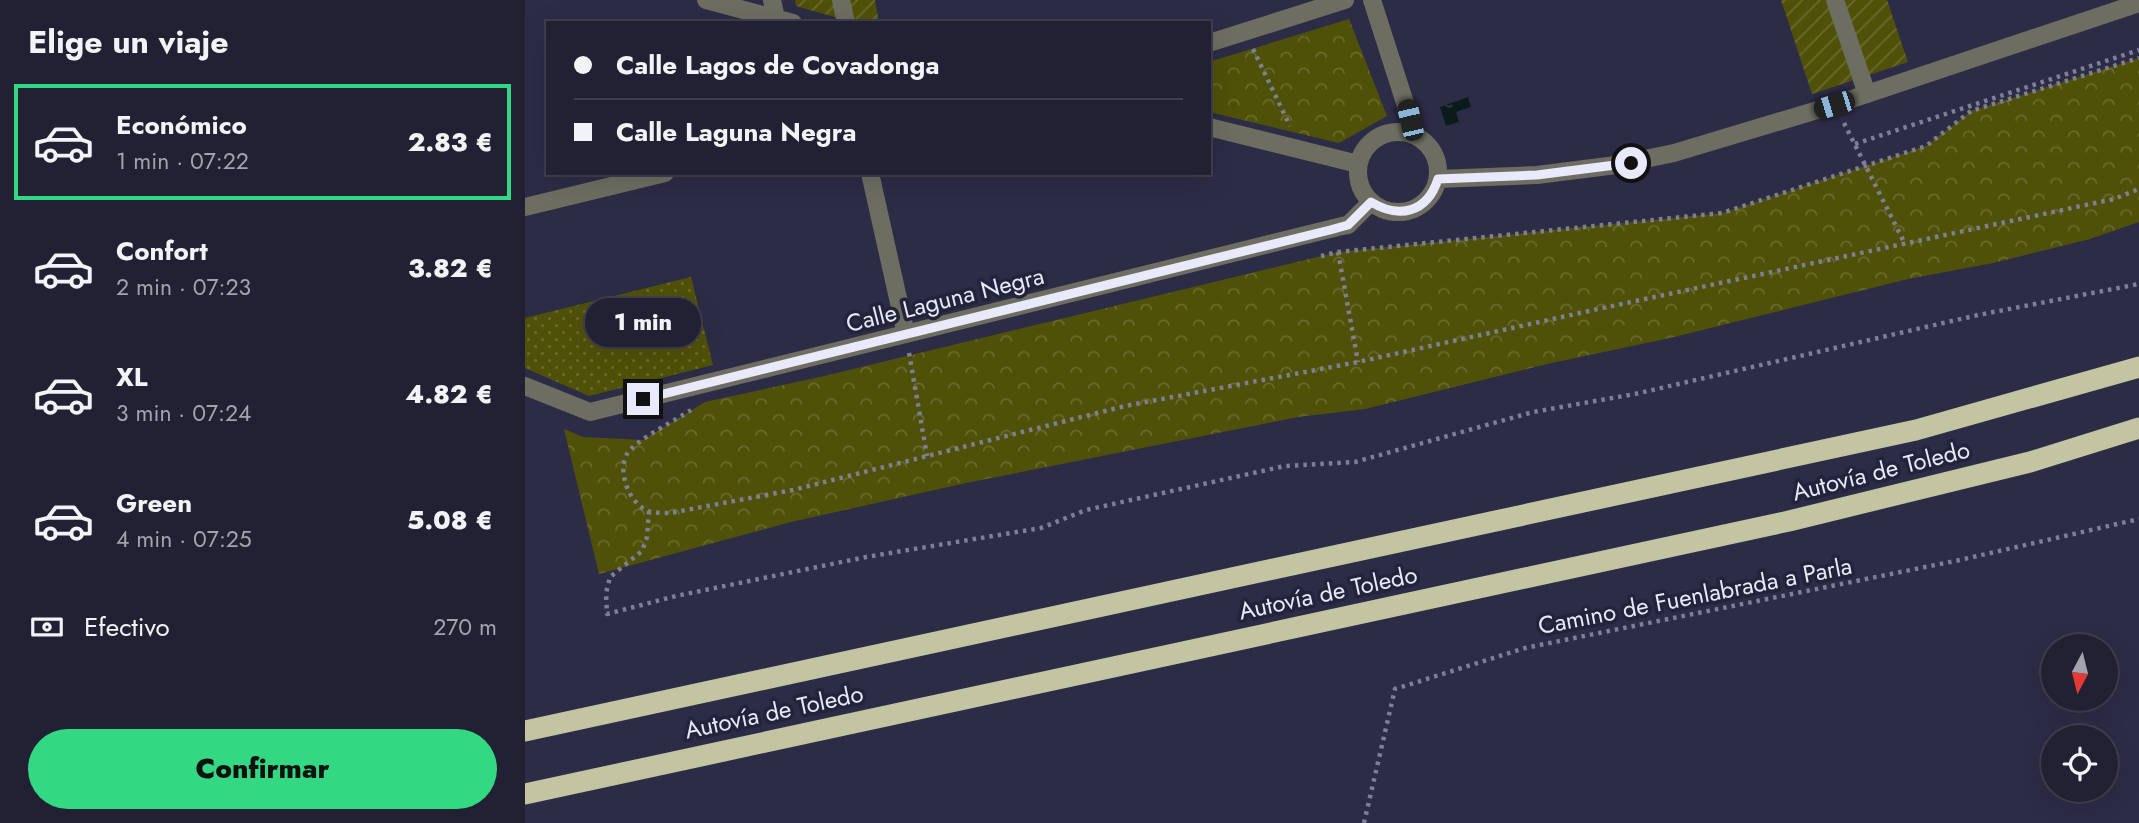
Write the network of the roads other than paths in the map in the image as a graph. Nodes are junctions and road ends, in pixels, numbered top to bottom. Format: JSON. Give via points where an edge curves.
{"nodes":[{"id":1,"x":706,"y":0,"type":"edge"},
{"id":2,"x":772,"y":0,"type":"edge"},
{"id":3,"x":841,"y":0,"type":"edge"},
{"id":4,"x":1346,"y":0,"type":"edge"},
{"id":5,"x":1372,"y":0,"type":"edge"},
{"id":6,"x":1835,"y":0,"type":"edge"},
{"id":7,"x":2139,"y":3,"type":"edge"},
{"id":8,"x":784,"y":21,"type":"edge"},
{"id":9,"x":846,"y":21,"type":"edge"},
{"id":10,"x":1211,"y":43,"type":"edge"},
{"id":11,"x":1867,"y":94,"type":"junction"},
{"id":12,"x":1211,"y":127,"type":"edge"},
{"id":13,"x":1413,"y":135,"type":"junction"},
{"id":14,"x":1358,"y":164,"type":"junction"},
{"id":15,"x":657,"y":175,"type":"edge"},
{"id":16,"x":870,"y":175,"type":"edge"},
{"id":17,"x":1438,"y":179,"type":"junction"},
{"id":18,"x":1371,"y":202,"type":"junction"},
{"id":19,"x":525,"y":207,"type":"edge"},
{"id":20,"x":907,"y":334,"type":"junction"},
{"id":21,"x":2139,"y":367,"type":"edge"},
{"id":22,"x":525,"y":386,"type":"edge"},
{"id":23,"x":2139,"y":428,"type":"edge"},
{"id":24,"x":525,"y":731,"type":"edge"},
{"id":25,"x":525,"y":794,"type":"edge"}],
"edges":[{"from":1,"to":8,"type":"street"},
{"from":2,"to":8,"type":"street"},
{"from":3,"to":9,"type":"street"},
{"from":4,"to":10,"type":"street"},
{"from":5,"to":13,"type":"street"},
{"from":6,"to":11,"type":"street"},
{"from":7,"to":11,"type":"street"},
{"from":11,"to":17,"type":"street","via":[[1645,160],[1537,175]]},
{"from":12,"to":14,"type":"street"},
{"from":13,"to":14,"type":"street","via":[[1399,132],[1373,140]]},
{"from":13,"to":17,"type":"street","via":[[1432,152]]},
{"from":14,"to":18,"type":"street","via":[[1362,191]]},
{"from":15,"to":19,"type":"street"},
{"from":16,"to":20,"type":"street"},
{"from":17,"to":18,"type":"street","via":[[1417,207],[1396,212]]},
{"from":18,"to":20,"type":"street","name":"Calle Laguna Negra","via":[[1348,225]]},
{"from":20,"to":22,"type":"street","name":"Calle Laguna Negra","via":[[590,412]]},
{"from":21,"to":24,"type":"highway","name":"Autovía de Toledo","via":[[1916,430]]},
{"from":23,"to":25,"type":"highway","name":"Autovía de Toledo","via":[[2030,462],[1789,521]]}]}
